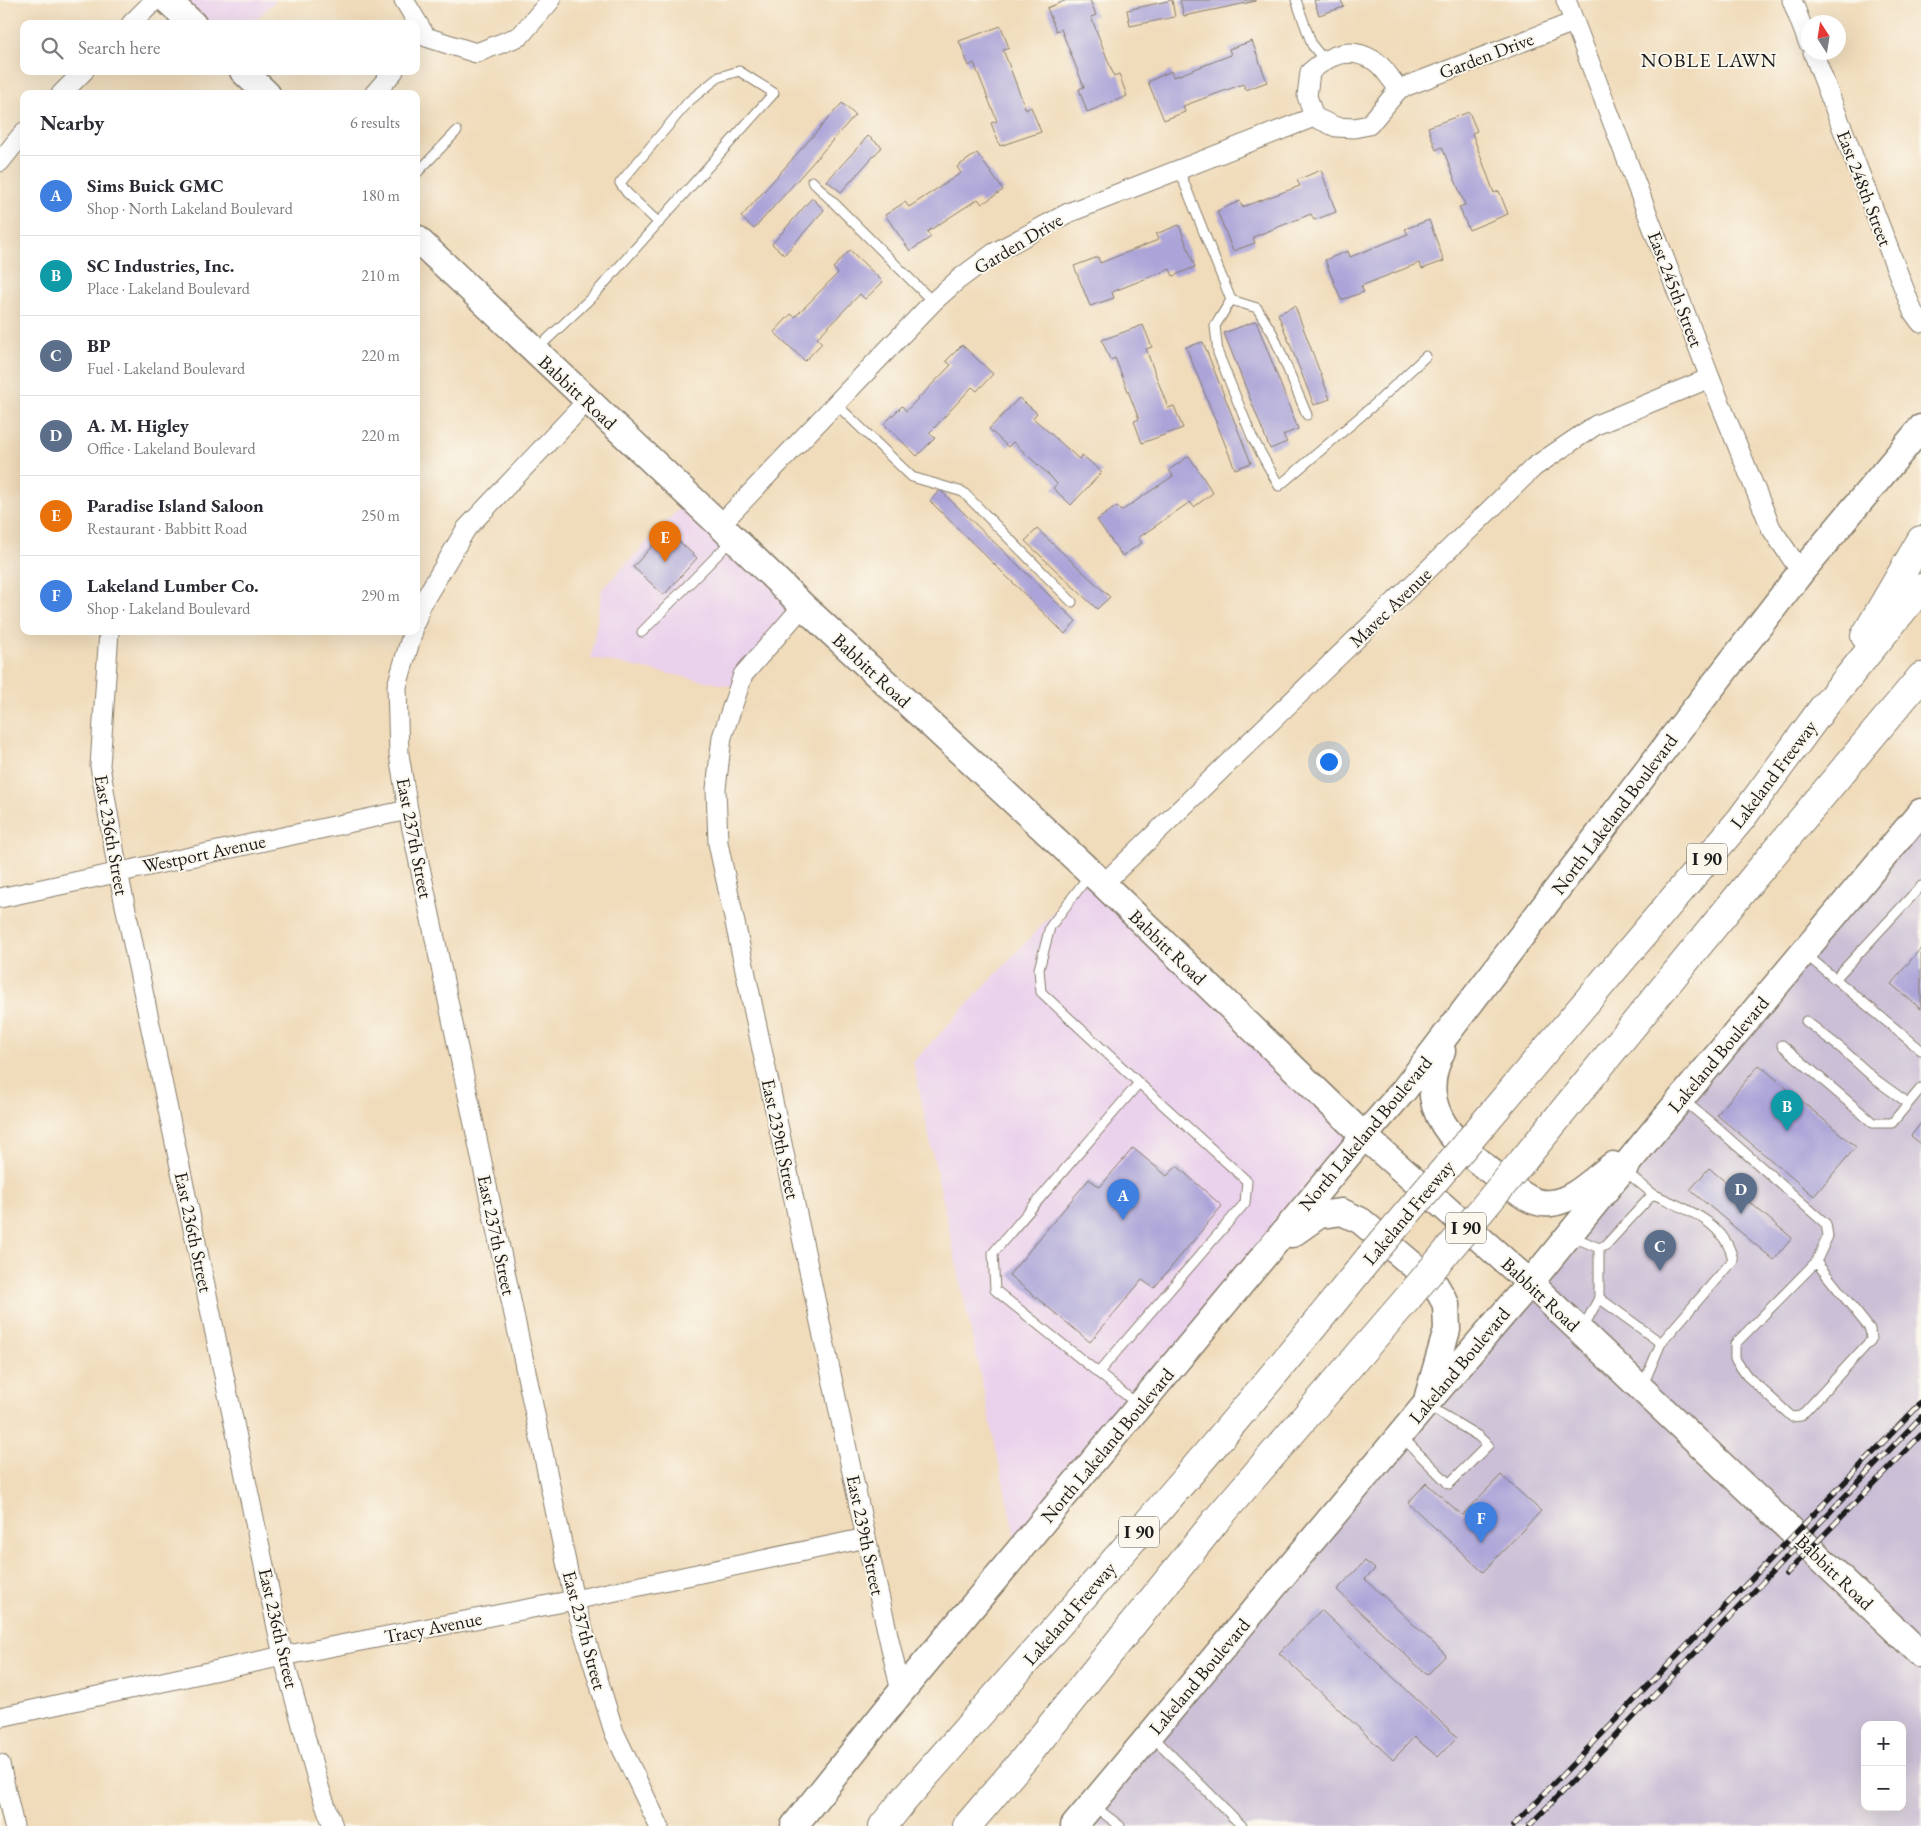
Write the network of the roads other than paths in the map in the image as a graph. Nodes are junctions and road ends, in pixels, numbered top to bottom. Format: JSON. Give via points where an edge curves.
{"nodes":[{"id":1,"x":155,"y":0,"type":"edge"},
{"id":2,"x":167,"y":0,"type":"edge"},
{"id":3,"x":404,"y":0,"type":"edge"},
{"id":4,"x":551,"y":0,"type":"edge"},
{"id":5,"x":1296,"y":0,"type":"edge"},
{"id":6,"x":1566,"y":0,"type":"edge"},
{"id":7,"x":1792,"y":0,"type":"edge"},
{"id":8,"x":135,"y":20,"type":"edge"},
{"id":9,"x":189,"y":20,"type":"edge"},
{"id":10,"x":412,"y":20,"type":"edge"},
{"id":11,"x":1574,"y":22,"type":"junction"},
{"id":12,"x":1801,"y":24,"type":"edge"},
{"id":13,"x":421,"y":42,"type":"edge"},
{"id":14,"x":1324,"y":60,"type":"junction"},
{"id":15,"x":1816,"y":60,"type":"edge"},
{"id":16,"x":80,"y":75,"type":"edge"},
{"id":17,"x":247,"y":75,"type":"edge"},
{"id":18,"x":391,"y":75,"type":"edge"},
{"id":19,"x":1399,"y":89,"type":"junction"},
{"id":20,"x":65,"y":90,"type":"edge"},
{"id":21,"x":263,"y":90,"type":"edge"},
{"id":22,"x":377,"y":90,"type":"edge"},
{"id":23,"x":1314,"y":117,"type":"junction"},
{"id":24,"x":457,"y":131,"type":"dead end"},
{"id":25,"x":20,"y":137,"type":"edge"},
{"id":26,"x":0,"y":162,"type":"edge"},
{"id":27,"x":420,"y":170,"type":"edge"},
{"id":28,"x":1179,"y":170,"type":"junction"},
{"id":29,"x":812,"y":180,"type":"dead end"},
{"id":30,"x":659,"y":223,"type":"junction"},
{"id":31,"x":420,"y":242,"type":"edge"},
{"id":32,"x":1231,"y":300,"type":"junction"},
{"id":33,"x":933,"y":302,"type":"junction"},
{"id":34,"x":1921,"y":323,"type":"edge"},
{"id":35,"x":535,"y":350,"type":"junction"},
{"id":36,"x":1426,"y":356,"type":"dead end"},
{"id":37,"x":1710,"y":378,"type":"junction"},
{"id":38,"x":588,"y":401,"type":"junction"},
{"id":39,"x":836,"y":404,"type":"junction"},
{"id":40,"x":1307,"y":415,"type":"dead end"},
{"id":41,"x":1921,"y":428,"type":"edge"},
{"id":42,"x":727,"y":531,"type":"junction"},
{"id":43,"x":1921,"y":540,"type":"edge"},
{"id":44,"x":1801,"y":572,"type":"junction"},
{"id":45,"x":1921,"y":588,"type":"edge"},
{"id":46,"x":1072,"y":602,"type":"dead end"},
{"id":47,"x":803,"y":606,"type":"junction"},
{"id":48,"x":420,"y":607,"type":"edge"},
{"id":49,"x":642,"y":632,"type":"dead end"},
{"id":50,"x":109,"y":635,"type":"edge"},
{"id":51,"x":412,"y":635,"type":"edge"},
{"id":52,"x":1918,"y":681,"type":"edge"},
{"id":53,"x":1822,"y":709,"type":"junction"},
{"id":54,"x":408,"y":810,"type":"junction"},
{"id":55,"x":1918,"y":820,"type":"edge"},
{"id":56,"x":118,"y":872,"type":"junction"},
{"id":57,"x":1097,"y":879,"type":"junction"},
{"id":58,"x":1921,"y":886,"type":"edge"},
{"id":59,"x":0,"y":898,"type":"edge"},
{"id":60,"x":1803,"y":952,"type":"junction"},
{"id":61,"x":1835,"y":979,"type":"junction"},
{"id":62,"x":1459,"y":1017,"type":"junction"},
{"id":63,"x":1806,"y":1021,"type":"dead end"},
{"id":64,"x":1782,"y":1045,"type":"dead end"},
{"id":65,"x":1921,"y":1050,"type":"edge"},
{"id":66,"x":1139,"y":1083,"type":"junction"},
{"id":67,"x":1921,"y":1088,"type":"edge"},
{"id":68,"x":1681,"y":1098,"type":"junction"},
{"id":69,"x":1908,"y":1103,"type":"junction"},
{"id":70,"x":1364,"y":1136,"type":"junction"},
{"id":71,"x":1649,"y":1137,"type":"junction"},
{"id":72,"x":1622,"y":1169,"type":"junction"},
{"id":73,"x":1654,"y":1194,"type":"junction"},
{"id":74,"x":1569,"y":1235,"type":"junction"},
{"id":75,"x":1599,"y":1248,"type":"junction"},
{"id":76,"x":1267,"y":1252,"type":"junction"},
{"id":77,"x":1816,"y":1262,"type":"junction"},
{"id":78,"x":1530,"y":1283,"type":"junction"},
{"id":79,"x":1599,"y":1298,"type":"junction"},
{"id":80,"x":1581,"y":1331,"type":"junction"},
{"id":81,"x":1661,"y":1343,"type":"junction"},
{"id":82,"x":1098,"y":1373,"type":"junction"},
{"id":83,"x":1641,"y":1388,"type":"junction"},
{"id":84,"x":1426,"y":1404,"type":"junction"},
{"id":85,"x":1139,"y":1406,"type":"junction"},
{"id":86,"x":1400,"y":1435,"type":"junction"},
{"id":87,"x":866,"y":1538,"type":"junction"},
{"id":88,"x":574,"y":1600,"type":"junction"},
{"id":89,"x":1921,"y":1654,"type":"edge"},
{"id":90,"x":283,"y":1656,"type":"junction"},
{"id":91,"x":901,"y":1692,"type":"junction"},
{"id":92,"x":0,"y":1717,"type":"edge"},
{"id":93,"x":1150,"y":1734,"type":"junction"},
{"id":94,"x":0,"y":1764,"type":"edge"},
{"id":95,"x":903,"y":1801,"type":"junction"},
{"id":96,"x":1092,"y":1804,"type":"junction"},
{"id":97,"x":14,"y":1826,"type":"edge"},
{"id":98,"x":333,"y":1826,"type":"edge"},
{"id":99,"x":659,"y":1826,"type":"edge"},
{"id":100,"x":794,"y":1826,"type":"edge"},
{"id":101,"x":879,"y":1826,"type":"edge"},
{"id":102,"x":883,"y":1826,"type":"edge"},
{"id":103,"x":967,"y":1826,"type":"edge"},
{"id":104,"x":1074,"y":1826,"type":"edge"},
{"id":105,"x":1120,"y":1826,"type":"edge"},
{"id":106,"x":1242,"y":1826,"type":"edge"}],
"edges":[{"from":1,"to":8,"type":"street"},
{"from":2,"to":9,"type":"street"},
{"from":3,"to":10,"type":"street"},
{"from":4,"to":13,"type":"street","via":[[520,36],[476,54]]},
{"from":5,"to":14,"type":"lane","via":[[1312,45]]},
{"from":6,"to":11,"type":"street","name":"East 245th Street"},
{"from":7,"to":12,"type":"street"},
{"from":11,"to":19,"type":"street","name":"Garden Drive"},
{"from":11,"to":37,"type":"street","name":"East 245th Street"},
{"from":14,"to":19,"type":"street","via":[[1350,52],[1374,60]]},
{"from":14,"to":23,"type":"street","via":[[1310,72],[1307,96]]},
{"from":15,"to":34,"type":"street","name":"East 248th Street","via":[[1913,312]]},
{"from":16,"to":20,"type":"street"},
{"from":17,"to":21,"type":"street"},
{"from":18,"to":22,"type":"street"},
{"from":19,"to":23,"type":"street","name":"Garden Drive","via":[[1369,125],[1336,127]]},
{"from":23,"to":28,"type":"street","name":"Garden Drive"},
{"from":24,"to":27,"type":"lane"},
{"from":25,"to":26,"type":"street"},
{"from":28,"to":32,"type":"lane"},
{"from":28,"to":33,"type":"street","name":"Garden Drive","via":[[1068,213],[994,253]]},
{"from":29,"to":33,"type":"lane"},
{"from":30,"to":30,"type":"lane","via":[[736,136],[774,93],[739,71],[719,77],[689,102],[620,183]]},
{"from":30,"to":35,"type":"lane","via":[[593,296]]},
{"from":31,"to":35,"type":"street","name":"Babbitt Road"},
{"from":32,"to":36,"type":"lane","via":[[1215,326],[1218,353],[1252,437],[1279,486]]},
{"from":32,"to":40,"type":"lane","via":[[1257,308],[1273,334]]},
{"from":33,"to":39,"type":"street","name":"Garden Drive"},
{"from":35,"to":38,"type":"street","name":"Babbitt Road"},
{"from":37,"to":44,"type":"street","name":"East 245th Street","via":[[1771,528]]},
{"from":37,"to":57,"type":"street","name":"Mavec Avenue","via":[[1596,425],[1534,467]]},
{"from":38,"to":42,"type":"street","name":"Babbitt Road"},
{"from":38,"to":48,"type":"street","via":[[466,529]]},
{"from":39,"to":42,"type":"street","name":"Garden Drive"},
{"from":39,"to":46,"type":"lane","via":[[912,477],[963,492]]},
{"from":41,"to":44,"type":"street","name":"North Lakeland Boulevard"},
{"from":42,"to":47,"type":"street","name":"Babbitt Road"},
{"from":42,"to":49,"type":"lane"},
{"from":43,"to":53,"type":"highway"},
{"from":44,"to":62,"type":"street","name":"North Lakeland Boulevard"},
{"from":45,"to":53,"type":"highway","name":"Lakeland Freeway","number":"I 90"},
{"from":47,"to":57,"type":"street","name":"Babbitt Road"},
{"from":47,"to":87,"type":"street","name":"East 239th Street","via":[[743,675],[722,737],[716,789],[718,843]]},
{"from":50,"to":56,"type":"street","name":"East 236th Street","via":[[100,766]]},
{"from":51,"to":54,"type":"street","name":"East 237th Street","via":[[397,686],[398,754]]},
{"from":52,"to":103,"type":"highway","number":"I 90","bridge":true,"via":[[1408,1298],[1218,1518]]},
{"from":53,"to":95,"type":"highway","name":"Lakeland Freeway","number":"I 90","bridge":true,"via":[[1741,819],[1315,1325]]},
{"from":54,"to":56,"type":"street","name":"Westport Avenue"},
{"from":54,"to":88,"type":"street","name":"East 237th Street"},
{"from":55,"to":60,"type":"street","name":"Lakeland Boulevard"},
{"from":56,"to":59,"type":"street","name":"Westport Avenue"},
{"from":56,"to":90,"type":"street","name":"East 236th Street"},
{"from":57,"to":66,"type":"lane","via":[[1050,927],[1039,969],[1041,992]]},
{"from":57,"to":70,"type":"street","name":"Babbitt Road"},
{"from":58,"to":61,"type":"lane"},
{"from":60,"to":61,"type":"lane"},
{"from":60,"to":68,"type":"street","name":"Lakeland Boulevard"},
{"from":61,"to":65,"type":"lane"},
{"from":62,"to":70,"type":"street","name":"North Lakeland Boulevard","via":[[1404,1090]]},
{"from":62,"to":71,"type":"street","via":[[1434,1067],[1431,1092],[1437,1110],[1451,1136],[1471,1156],[1529,1199],[1550,1204],[1564,1200]]},
{"from":63,"to":69,"type":"lane"},
{"from":64,"to":69,"type":"lane","via":[[1873,1123],[1892,1123]]},
{"from":66,"to":82,"type":"lane","via":[[1246,1181],[1246,1203]]},
{"from":66,"to":82,"type":"lane","via":[[993,1253],[995,1290]]},
{"from":67,"to":69,"type":"lane"},
{"from":68,"to":71,"type":"street","name":"Lakeland Boulevard"},
{"from":68,"to":77,"type":"lane","via":[[1826,1224],[1828,1236]]},
{"from":70,"to":76,"type":"street","name":"North Lakeland Boulevard"},
{"from":70,"to":78,"type":"street","name":"Babbitt Road"},
{"from":71,"to":72,"type":"street","name":"Lakeland Boulevard"},
{"from":72,"to":73,"type":"lane"},
{"from":72,"to":74,"type":"street","name":"Lakeland Boulevard"},
{"from":73,"to":75,"type":"lane","via":[[1606,1245]]},
{"from":73,"to":81,"type":"lane","via":[[1710,1221],[1731,1248],[1733,1260]]},
{"from":74,"to":75,"type":"lane"},
{"from":74,"to":78,"type":"street","name":"Lakeland Boulevard"},
{"from":75,"to":79,"type":"lane"},
{"from":76,"to":84,"type":"street","via":[[1319,1215],[1342,1212],[1361,1221],[1434,1283],[1446,1304],[1447,1330]]},
{"from":76,"to":85,"type":"street","name":"North Lakeland Boulevard"},
{"from":77,"to":77,"type":"lane","via":[[1735,1344],[1735,1359],[1747,1376],[1792,1417],[1801,1416],[1871,1340],[1870,1329]]},
{"from":78,"to":80,"type":"street","name":"Babbitt Road"},
{"from":78,"to":84,"type":"street","name":"Lakeland Boulevard"},
{"from":79,"to":80,"type":"lane"},
{"from":79,"to":81,"type":"lane"},
{"from":80,"to":83,"type":"street","name":"Babbitt Road"},
{"from":81,"to":83,"type":"lane"},
{"from":82,"to":85,"type":"lane"},
{"from":83,"to":89,"type":"street","name":"Babbitt Road"},
{"from":84,"to":86,"type":"street","name":"Lakeland Boulevard"},
{"from":84,"to":86,"type":"lane","via":[[1488,1445],[1449,1484]]},
{"from":85,"to":91,"type":"street","name":"North Lakeland Boulevard"},
{"from":86,"to":93,"type":"street","name":"Lakeland Boulevard"},
{"from":87,"to":88,"type":"street","name":"Tracy Avenue"},
{"from":87,"to":91,"type":"street","name":"East 239th Street"},
{"from":88,"to":90,"type":"street","name":"Tracy Avenue"},
{"from":88,"to":99,"type":"street","name":"East 237th Street","via":[[614,1732]]},
{"from":90,"to":92,"type":"street","name":"Tracy Avenue"},
{"from":90,"to":98,"type":"street","name":"East 236th Street"},
{"from":91,"to":100,"type":"street","name":"North Lakeland Boulevard"},
{"from":93,"to":96,"type":"street","name":"Lakeland Boulevard"},
{"from":93,"to":106,"type":"lane"},
{"from":94,"to":97,"type":"street"},
{"from":95,"to":101,"type":"highway"},
{"from":95,"to":102,"type":"highway","name":"Lakeland Freeway","number":"I 90"},
{"from":96,"to":104,"type":"street","name":"Lakeland Boulevard"},
{"from":96,"to":105,"type":"lane"}]}
